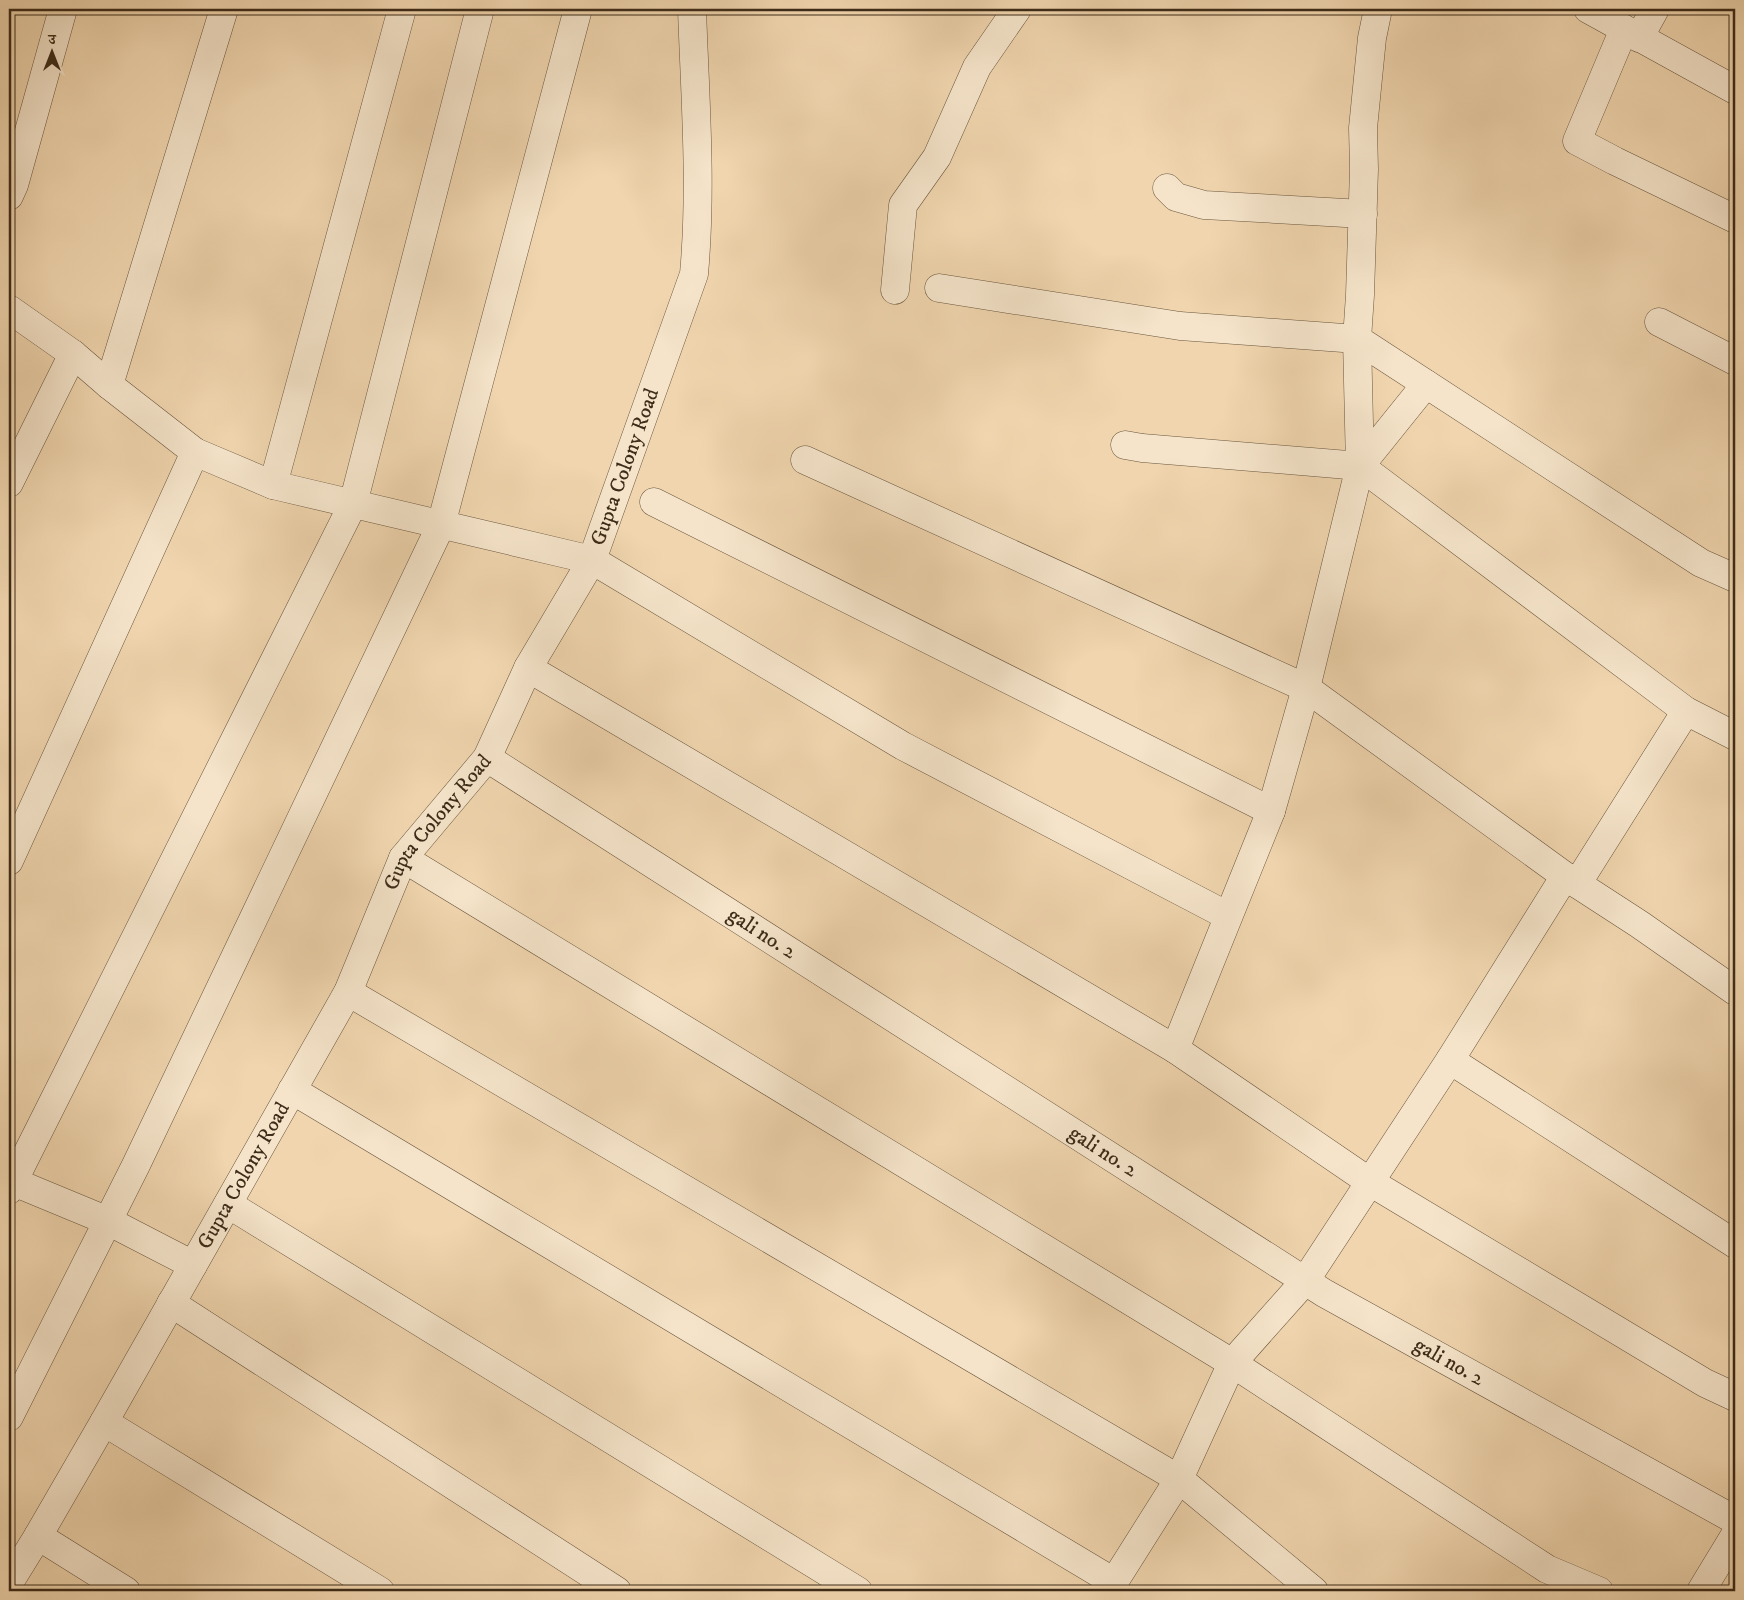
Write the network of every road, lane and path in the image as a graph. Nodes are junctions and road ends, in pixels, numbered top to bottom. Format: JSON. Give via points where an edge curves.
{"nodes":[{"id":1,"x":63,"y":9,"type":"edge"},
{"id":2,"x":224,"y":9,"type":"edge"},
{"id":3,"x":402,"y":9,"type":"edge"},
{"id":4,"x":480,"y":9,"type":"edge"},
{"id":5,"x":578,"y":9,"type":"edge"},
{"id":6,"x":692,"y":9,"type":"edge"},
{"id":7,"x":1017,"y":9,"type":"edge"},
{"id":8,"x":1378,"y":9,"type":"edge"},
{"id":9,"x":1588,"y":9,"type":"edge"},
{"id":10,"x":1656,"y":9,"type":"edge"},
{"id":11,"x":1631,"y":34,"type":"junction"},
{"id":12,"x":1735,"y":90,"type":"edge"},
{"id":13,"x":1167,"y":188,"type":"dead end"},
{"id":14,"x":9,"y":196,"type":"edge"},
{"id":15,"x":1363,"y":214,"type":"junction"},
{"id":16,"x":1735,"y":219,"type":"edge"},
{"id":17,"x":939,"y":288,"type":"dead end"},
{"id":18,"x":895,"y":290,"type":"dead end"},
{"id":19,"x":9,"y":309,"type":"edge"},
{"id":20,"x":1659,"y":322,"type":"dead end"},
{"id":21,"x":1356,"y":339,"type":"junction"},
{"id":22,"x":73,"y":354,"type":"junction"},
{"id":23,"x":1735,"y":361,"type":"edge"},
{"id":24,"x":1426,"y":384,"type":"junction"},
{"id":25,"x":109,"y":385,"type":"junction"},
{"id":26,"x":1125,"y":445,"type":"dead end"},
{"id":27,"x":195,"y":452,"type":"junction"},
{"id":28,"x":804,"y":460,"type":"dead end"},
{"id":29,"x":1360,"y":466,"type":"junction"},
{"id":30,"x":9,"y":483,"type":"edge"},
{"id":31,"x":273,"y":485,"type":"junction"},
{"id":32,"x":654,"y":502,"type":"dead end"},
{"id":33,"x":353,"y":504,"type":"junction"},
{"id":34,"x":441,"y":524,"type":"junction"},
{"id":35,"x":592,"y":560,"type":"junction"},
{"id":36,"x":1735,"y":578,"type":"edge"},
{"id":37,"x":528,"y":668,"type":"junction"},
{"id":38,"x":1306,"y":688,"type":"junction"},
{"id":39,"x":1686,"y":711,"type":"junction"},
{"id":40,"x":1735,"y":736,"type":"edge"},
{"id":41,"x":487,"y":758,"type":"junction"},
{"id":42,"x":1271,"y":810,"type":"junction"},
{"id":43,"x":403,"y":858,"type":"junction"},
{"id":44,"x":9,"y":861,"type":"edge"},
{"id":45,"x":1571,"y":880,"type":"junction"},
{"id":46,"x":1228,"y":916,"type":"junction"},
{"id":47,"x":1735,"y":991,"type":"edge"},
{"id":48,"x":348,"y":992,"type":"junction"},
{"id":49,"x":1175,"y":1049,"type":"junction"},
{"id":50,"x":1450,"y":1060,"type":"junction"},
{"id":51,"x":292,"y":1090,"type":"junction"},
{"id":52,"x":1370,"y":1182,"type":"junction"},
{"id":53,"x":10,"y":1184,"type":"edge"},
{"id":54,"x":228,"y":1204,"type":"junction"},
{"id":55,"x":108,"y":1221,"type":"junction"},
{"id":56,"x":1735,"y":1244,"type":"edge"},
{"id":57,"x":193,"y":1265,"type":"junction"},
{"id":58,"x":1305,"y":1281,"type":"junction"},
{"id":59,"x":171,"y":1304,"type":"junction"},
{"id":60,"x":1232,"y":1363,"type":"junction"},
{"id":61,"x":1735,"y":1397,"type":"edge"},
{"id":62,"x":9,"y":1417,"type":"edge"},
{"id":63,"x":104,"y":1422,"type":"junction"},
{"id":64,"x":1179,"y":1479,"type":"junction"},
{"id":65,"x":1735,"y":1520,"type":"edge"},
{"id":66,"x":1735,"y":1535,"type":"edge"},
{"id":67,"x":38,"y":1536,"type":"junction"},
{"id":68,"x":9,"y":1583,"type":"edge"},
{"id":69,"x":1117,"y":1588,"type":"edge"},
{"id":70,"x":126,"y":1591,"type":"edge"},
{"id":71,"x":380,"y":1591,"type":"edge"},
{"id":72,"x":617,"y":1591,"type":"edge"},
{"id":73,"x":858,"y":1591,"type":"edge"},
{"id":74,"x":1314,"y":1591,"type":"edge"},
{"id":75,"x":1599,"y":1591,"type":"edge"},
{"id":76,"x":1701,"y":1591,"type":"edge"}],
"edges":[{"from":1,"to":14,"type":"street"},
{"from":2,"to":25,"type":"street"},
{"from":3,"to":31,"type":"street"},
{"from":4,"to":33,"type":"street"},
{"from":5,"to":34,"type":"street"},
{"from":6,"to":35,"type":"street","name":"Gupta Colony Road","via":[[698,190],[694,274]]},
{"from":7,"to":18,"type":"street","via":[[977,67],[937,157],[903,205]]},
{"from":8,"to":15,"type":"street","via":[[1365,99]]},
{"from":9,"to":11,"type":"street"},
{"from":10,"to":11,"type":"street"},
{"from":11,"to":12,"type":"street"},
{"from":11,"to":16,"type":"street","via":[[1578,141]]},
{"from":13,"to":15,"type":"street","via":[[1176,196],[1204,205]]},
{"from":15,"to":21,"type":"street"},
{"from":17,"to":21,"type":"street","via":[[1180,326]]},
{"from":19,"to":22,"type":"street"},
{"from":20,"to":23,"type":"street"},
{"from":21,"to":24,"type":"street"},
{"from":21,"to":29,"type":"street"},
{"from":22,"to":25,"type":"street"},
{"from":22,"to":30,"type":"street"},
{"from":24,"to":29,"type":"street"},
{"from":24,"to":36,"type":"street","via":[[1701,563]]},
{"from":25,"to":27,"type":"street"},
{"from":26,"to":29,"type":"street"},
{"from":27,"to":31,"type":"street"},
{"from":27,"to":44,"type":"street"},
{"from":28,"to":38,"type":"street"},
{"from":29,"to":38,"type":"street"},
{"from":29,"to":39,"type":"street"},
{"from":31,"to":33,"type":"street"},
{"from":32,"to":42,"type":"street"},
{"from":33,"to":34,"type":"street"},
{"from":33,"to":53,"type":"street"},
{"from":34,"to":35,"type":"street"},
{"from":34,"to":55,"type":"street"},
{"from":35,"to":37,"type":"street","name":"Gupta Colony Road"},
{"from":35,"to":46,"type":"street","via":[[902,746]]},
{"from":37,"to":41,"type":"street","name":"Gupta Colony Road"},
{"from":37,"to":49,"type":"street"},
{"from":38,"to":42,"type":"street"},
{"from":38,"to":45,"type":"street"},
{"from":39,"to":40,"type":"street"},
{"from":39,"to":45,"type":"street"},
{"from":41,"to":43,"type":"street","name":"Gupta Colony Road"},
{"from":41,"to":58,"type":"street","name":"gali no. 2"},
{"from":42,"to":46,"type":"street"},
{"from":43,"to":48,"type":"street","name":"Gupta Colony Road"},
{"from":43,"to":60,"type":"street"},
{"from":45,"to":47,"type":"street"},
{"from":45,"to":50,"type":"street"},
{"from":46,"to":49,"type":"street"},
{"from":48,"to":51,"type":"street","name":"Gupta Colony Road"},
{"from":48,"to":64,"type":"street"},
{"from":49,"to":52,"type":"street"},
{"from":50,"to":52,"type":"street"},
{"from":50,"to":56,"type":"street"},
{"from":51,"to":54,"type":"street","name":"Gupta Colony Road"},
{"from":51,"to":69,"type":"street"},
{"from":52,"to":58,"type":"street"},
{"from":52,"to":61,"type":"street","via":[[1705,1383]]},
{"from":53,"to":55,"type":"street"},
{"from":54,"to":57,"type":"street","name":"Gupta Colony Road"},
{"from":54,"to":73,"type":"street"},
{"from":55,"to":57,"type":"street"},
{"from":55,"to":62,"type":"street"},
{"from":57,"to":59,"type":"street","name":"Gupta Colony Road"},
{"from":58,"to":60,"type":"street"},
{"from":58,"to":65,"type":"street","name":"gali no. 2"},
{"from":59,"to":63,"type":"street","name":"Gupta Colony Road"},
{"from":59,"to":72,"type":"street"},
{"from":60,"to":64,"type":"street"},
{"from":60,"to":75,"type":"street","via":[[1547,1568]]},
{"from":63,"to":67,"type":"street","name":"Gupta Colony Road"},
{"from":63,"to":71,"type":"street"},
{"from":64,"to":69,"type":"street"},
{"from":64,"to":74,"type":"street"},
{"from":66,"to":76,"type":"street"},
{"from":67,"to":68,"type":"street","name":"Gupta Colony Road"},
{"from":67,"to":70,"type":"street"}]}
